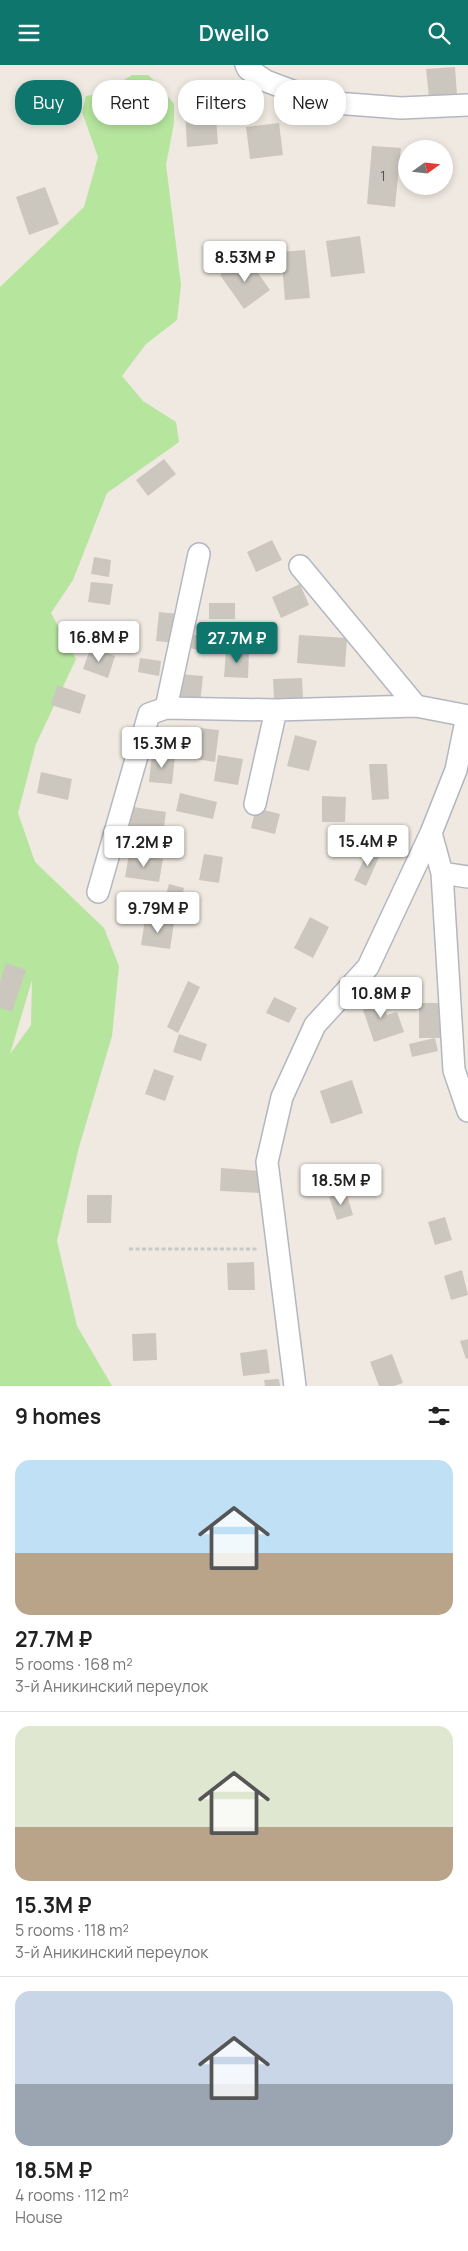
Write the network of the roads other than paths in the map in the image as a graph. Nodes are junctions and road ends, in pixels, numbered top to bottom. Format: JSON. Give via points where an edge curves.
{"nodes":[{"id":1,"x":246,"y":65,"type":"edge"},
{"id":2,"x":468,"y":105,"type":"edge"},
{"id":3,"x":199,"y":554,"type":"dead end"},
{"id":4,"x":300,"y":566,"type":"dead end"},
{"id":5,"x":416,"y":706,"type":"junction"},
{"id":6,"x":166,"y":708,"type":"junction"},
{"id":7,"x":276,"y":710,"type":"junction"},
{"id":8,"x":468,"y":716,"type":"edge"},
{"id":9,"x":255,"y":804,"type":"dead end"},
{"id":10,"x":432,"y":833,"type":"junction"},
{"id":11,"x":442,"y":873,"type":"junction"},
{"id":12,"x":468,"y":877,"type":"edge"},
{"id":13,"x":98,"y":892,"type":"dead end"},
{"id":14,"x":468,"y":1111,"type":"edge"},
{"id":15,"x":295,"y":1386,"type":"edge"}],
"edges":[{"from":1,"to":2,"type":"street","via":[[266,81],[322,103],[401,108]]},
{"from":3,"to":6,"type":"street"},
{"from":4,"to":5,"type":"street"},
{"from":5,"to":7,"type":"street"},
{"from":5,"to":8,"type":"street"},
{"from":6,"to":7,"type":"street"},
{"from":6,"to":13,"type":"street","via":[[149,714]]},
{"from":7,"to":9,"type":"street"},
{"from":8,"to":10,"type":"street","via":[[456,770]]},
{"from":10,"to":11,"type":"street"},
{"from":10,"to":15,"type":"street","via":[[368,967],[315,1025],[282,1097],[267,1162]]},
{"from":11,"to":12,"type":"street"},
{"from":11,"to":14,"type":"street","via":[[454,1070]]}]}
